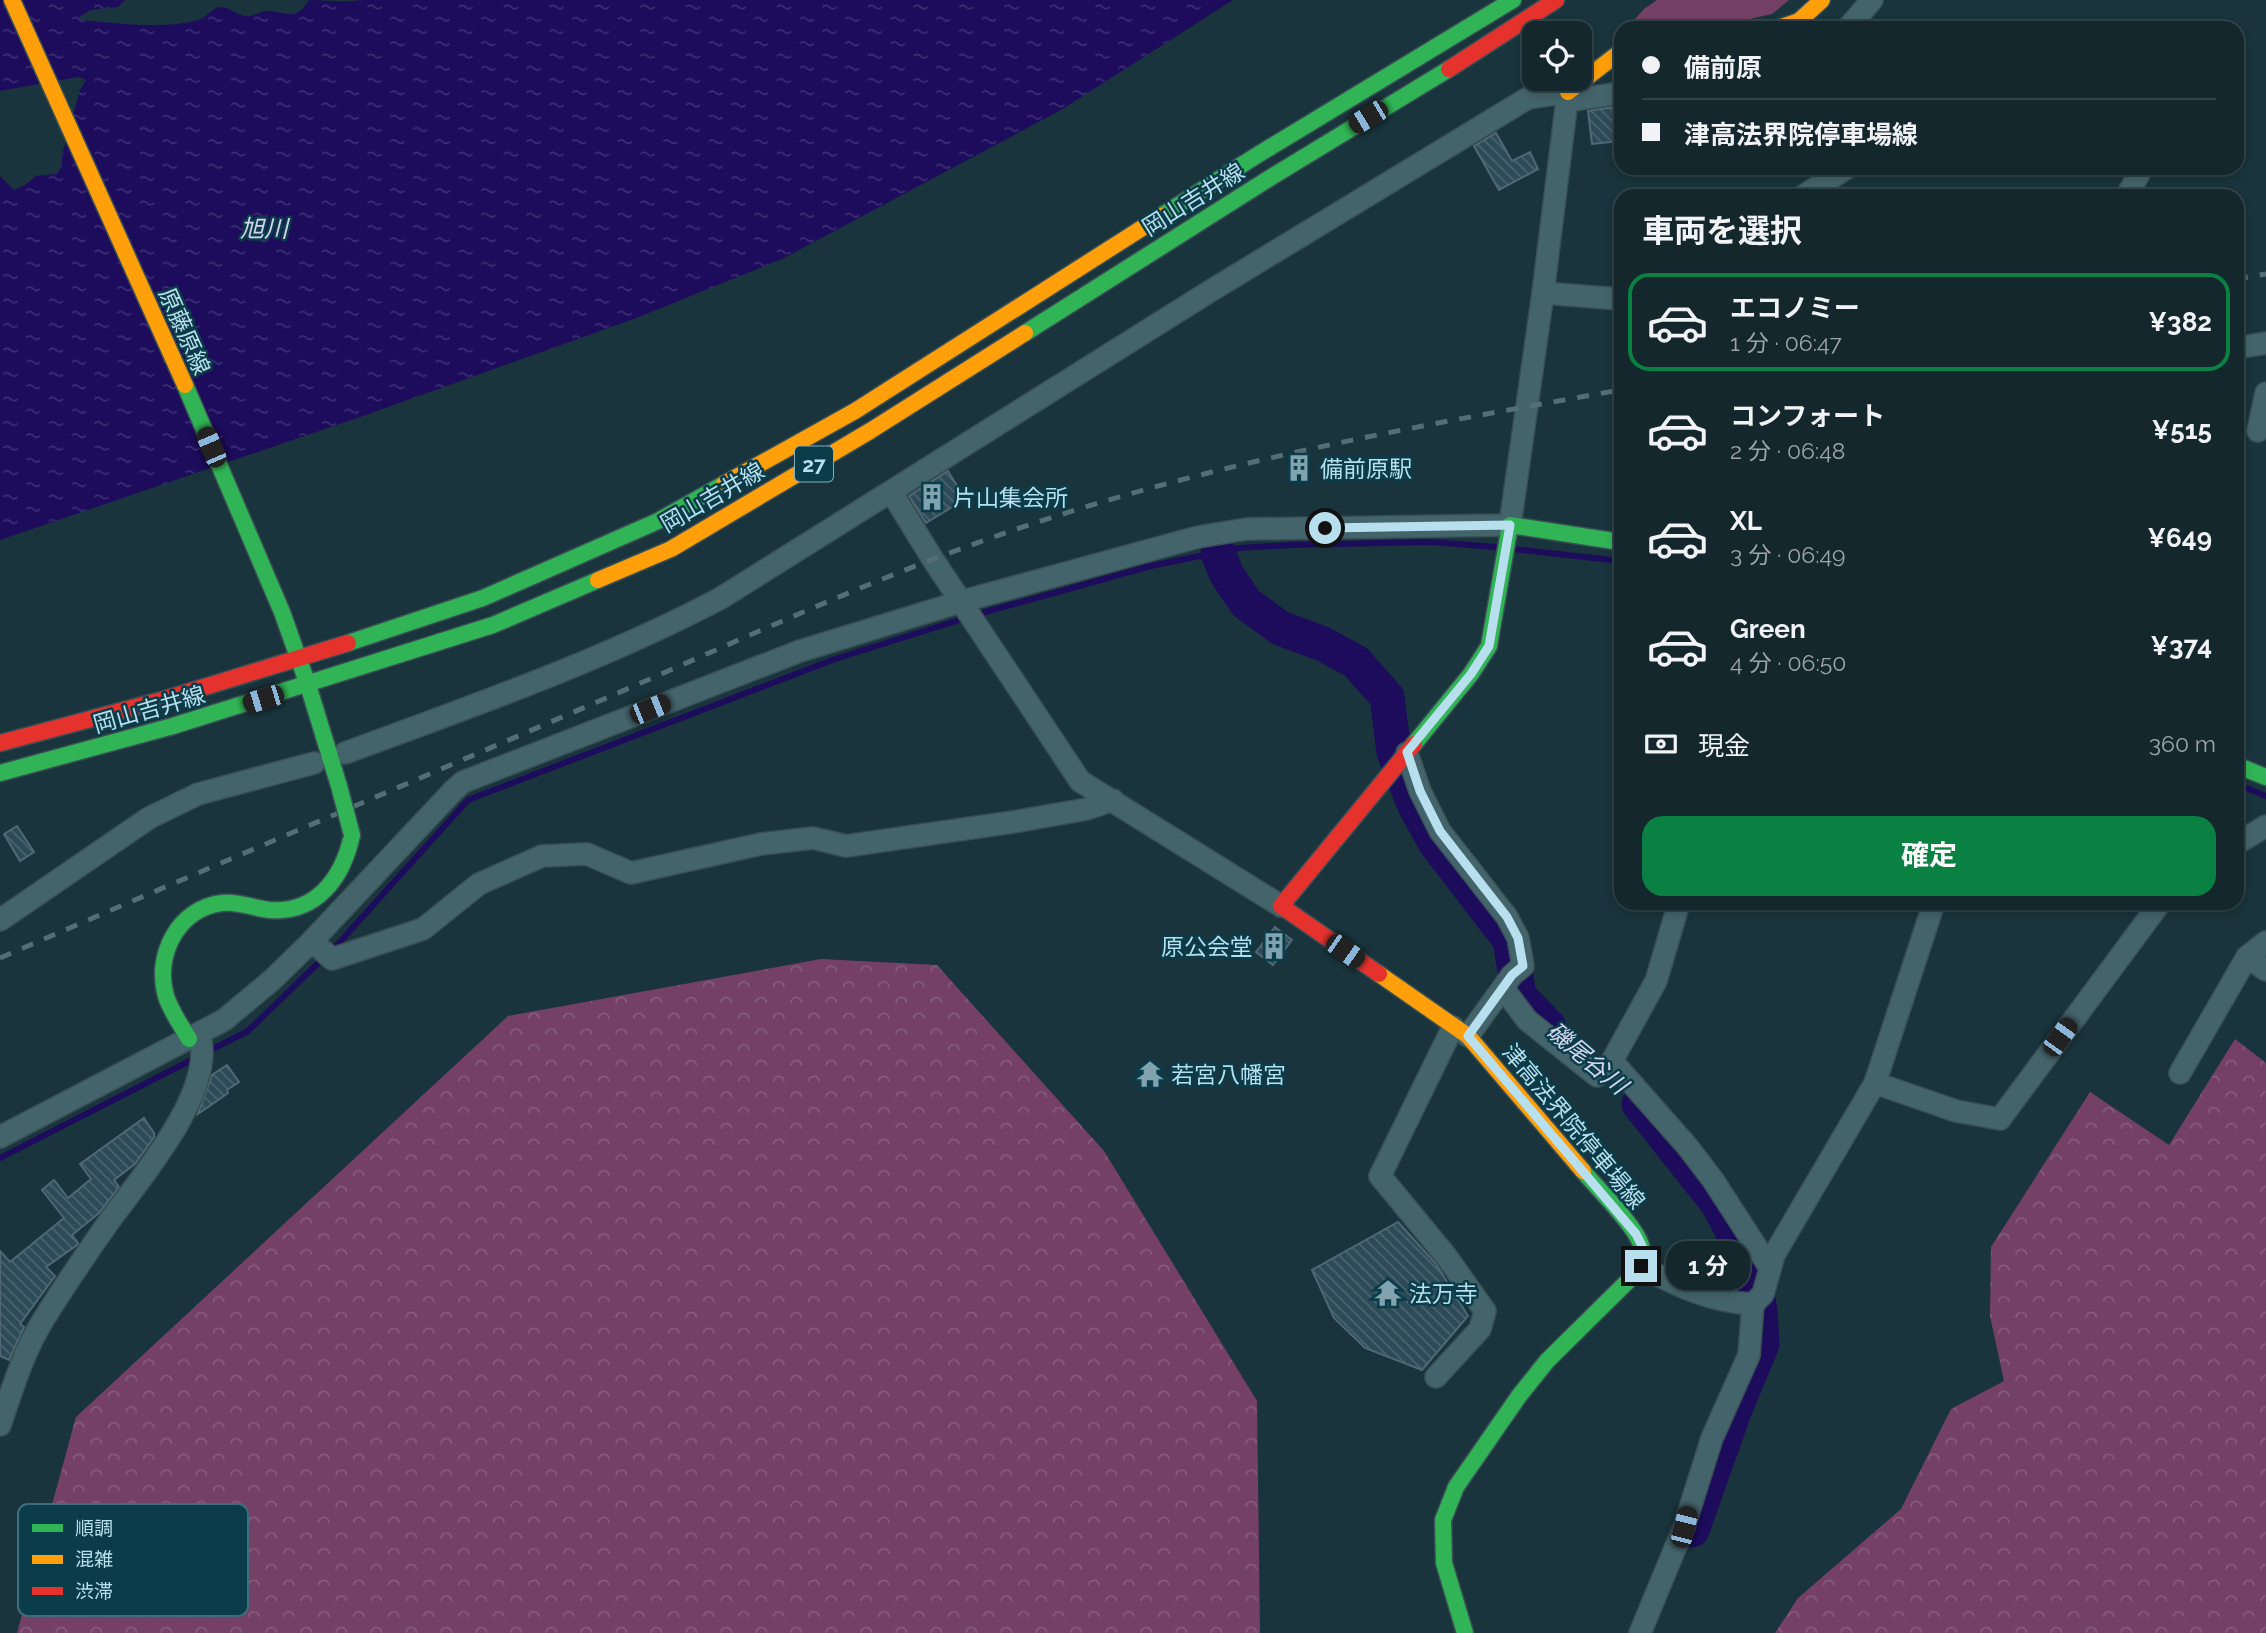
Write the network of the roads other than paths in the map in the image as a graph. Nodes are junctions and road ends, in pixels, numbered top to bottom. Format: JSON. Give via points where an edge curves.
{"nodes":[{"id":1,"x":12,"y":0,"type":"edge"},
{"id":2,"x":1513,"y":0,"type":"edge"},
{"id":3,"x":1556,"y":0,"type":"edge"},
{"id":4,"x":1822,"y":0,"type":"edge"},
{"id":5,"x":1872,"y":0,"type":"edge"},
{"id":6,"x":1798,"y":21,"type":"edge"},
{"id":7,"x":1854,"y":21,"type":"edge"},
{"id":8,"x":1614,"y":56,"type":"edge"},
{"id":9,"x":1614,"y":93,"type":"edge"},
{"id":10,"x":1568,"y":97,"type":"junction"},
{"id":11,"x":1836,"y":175,"type":"edge"},
{"id":12,"x":1814,"y":189,"type":"edge"},
{"id":13,"x":1543,"y":293,"type":"junction"},
{"id":14,"x":1614,"y":299,"type":"edge"},
{"id":15,"x":2266,"y":343,"type":"edge"},
{"id":16,"x":2244,"y":347,"type":"edge"},
{"id":17,"x":2266,"y":393,"type":"edge"},
{"id":18,"x":2258,"y":430,"type":"dead end"},
{"id":19,"x":892,"y":493,"type":"junction"},
{"id":20,"x":1509,"y":531,"type":"junction"},
{"id":21,"x":1614,"y":541,"type":"edge"},
{"id":22,"x":969,"y":611,"type":"junction"},
{"id":23,"x":299,"y":659,"type":"junction"},
{"id":24,"x":308,"y":685,"type":"junction"},
{"id":25,"x":0,"y":743,"type":"edge"},
{"id":26,"x":345,"y":753,"type":"dead end"},
{"id":27,"x":1401,"y":760,"type":"junction"},
{"id":28,"x":314,"y":763,"type":"dead end"},
{"id":29,"x":2244,"y":768,"type":"edge"},
{"id":30,"x":0,"y":773,"type":"edge"},
{"id":31,"x":2266,"y":777,"type":"edge"},
{"id":32,"x":1113,"y":800,"type":"junction"},
{"id":33,"x":2266,"y":826,"type":"edge"},
{"id":34,"x":2244,"y":839,"type":"edge"},
{"id":35,"x":1281,"y":906,"type":"junction"},
{"id":36,"x":1677,"y":910,"type":"edge"},
{"id":37,"x":1932,"y":910,"type":"edge"},
{"id":38,"x":2155,"y":910,"type":"edge"},
{"id":39,"x":0,"y":920,"type":"edge"},
{"id":40,"x":2266,"y":942,"type":"edge"},
{"id":41,"x":322,"y":950,"type":"junction"},
{"id":42,"x":2247,"y":957,"type":"junction"},
{"id":43,"x":2266,"y":970,"type":"edge"},
{"id":44,"x":1511,"y":977,"type":"junction"},
{"id":45,"x":1461,"y":1031,"type":"junction"},
{"id":46,"x":197,"y":1039,"type":"junction"},
{"id":47,"x":1607,"y":1066,"type":"junction"},
{"id":48,"x":2180,"y":1073,"type":"dead end"},
{"id":49,"x":1875,"y":1083,"type":"junction"},
{"id":50,"x":0,"y":1137,"type":"edge"},
{"id":51,"x":1641,"y":1266,"type":"junction"},
{"id":52,"x":1770,"y":1268,"type":"junction"},
{"id":53,"x":1757,"y":1300,"type":"junction"},
{"id":54,"x":1436,"y":1377,"type":"dead end"},
{"id":55,"x":0,"y":1425,"type":"edge"},
{"id":56,"x":1465,"y":1633,"type":"edge"},
{"id":57,"x":1640,"y":1633,"type":"edge"}],
"edges":[{"from":1,"to":23,"type":"main road","name":"原藤原線","via":[[191,400]]},
{"from":2,"to":23,"type":"main road","name":"岡山吉井線","number":"27","via":[[1248,161],[855,411],[657,521],[483,598]]},
{"from":3,"to":24,"type":"main road","name":"岡山吉井線","number":"27","via":[[870,431],[671,549],[493,625]]},
{"from":4,"to":6,"type":"main road"},
{"from":5,"to":7,"type":"street"},
{"from":8,"to":10,"type":"main road"},
{"from":9,"to":10,"type":"street"},
{"from":10,"to":13,"type":"street"},
{"from":10,"to":19,"type":"street","via":[[1528,98],[1212,290]]},
{"from":11,"to":12,"type":"street"},
{"from":13,"to":14,"type":"street"},
{"from":13,"to":20,"type":"street"},
{"from":15,"to":16,"type":"street"},
{"from":17,"to":18,"type":"street"},
{"from":19,"to":22,"type":"street"},
{"from":19,"to":26,"type":"street","via":[[660,631]]},
{"from":20,"to":21,"type":"main road"},
{"from":20,"to":22,"type":"street","via":[[1246,528],[1198,537]]},
{"from":20,"to":27,"type":"main road","via":[[1489,646]]},
{"from":22,"to":32,"type":"street","via":[[1080,781]]},
{"from":22,"to":41,"type":"street","via":[[763,664],[463,782]]},
{"from":23,"to":24,"type":"main road","name":"原藤原線"},
{"from":23,"to":25,"type":"main road","name":"岡山吉井線","number":"27"},
{"from":24,"to":30,"type":"main road","name":"岡山吉井線","number":"27"},
{"from":24,"to":46,"type":"main road","name":"原藤原線","bridge":true,"via":[[352,835],[349,855],[324,894],[305,904],[272,910],[215,903],[174,931],[162,964],[165,995]]},
{"from":27,"to":35,"type":"main road"},
{"from":27,"to":44,"type":"street","via":[[1440,831],[1518,938],[1523,966]]},
{"from":28,"to":39,"type":"street","via":[[198,794],[149,818]]},
{"from":29,"to":31,"type":"main road"},
{"from":32,"to":35,"type":"street"},
{"from":32,"to":41,"type":"street","via":[[1013,822],[846,846],[813,838],[761,844],[631,873],[587,854],[541,856],[479,884],[424,929]]},
{"from":33,"to":34,"type":"street"},
{"from":35,"to":45,"type":"main road","name":"津高法界院停車場線"},
{"from":36,"to":47,"type":"street","via":[[1656,981]]},
{"from":37,"to":49,"type":"street"},
{"from":38,"to":49,"type":"street","via":[[2000,1119],[1955,1111]]},
{"from":40,"to":42,"type":"street"},
{"from":41,"to":46,"type":"street","via":[[272,980]]},
{"from":42,"to":43,"type":"street"},
{"from":42,"to":48,"type":"street"},
{"from":44,"to":45,"type":"street"},
{"from":44,"to":47,"type":"street","via":[[1527,1020],[1597,1076]]},
{"from":45,"to":51,"type":"main road","name":"津高法界院停車場線","via":[[1636,1234],[1642,1246]]},
{"from":45,"to":54,"type":"street","via":[[1380,1176],[1485,1311],[1480,1329]]},
{"from":46,"to":50,"type":"street"},
{"from":46,"to":55,"type":"street","via":[[201,1067],[187,1105],[162,1151],[41,1324]]},
{"from":47,"to":52,"type":"street","via":[[1687,1146]]},
{"from":49,"to":52,"type":"street"},
{"from":51,"to":53,"type":"street","via":[[1680,1288],[1719,1300]]},
{"from":51,"to":56,"type":"main road","via":[[1547,1362],[1456,1487],[1443,1520],[1444,1563]]},
{"from":52,"to":53,"type":"street"},
{"from":53,"to":57,"type":"street","via":[[1749,1355],[1712,1438],[1684,1527]]}]}
